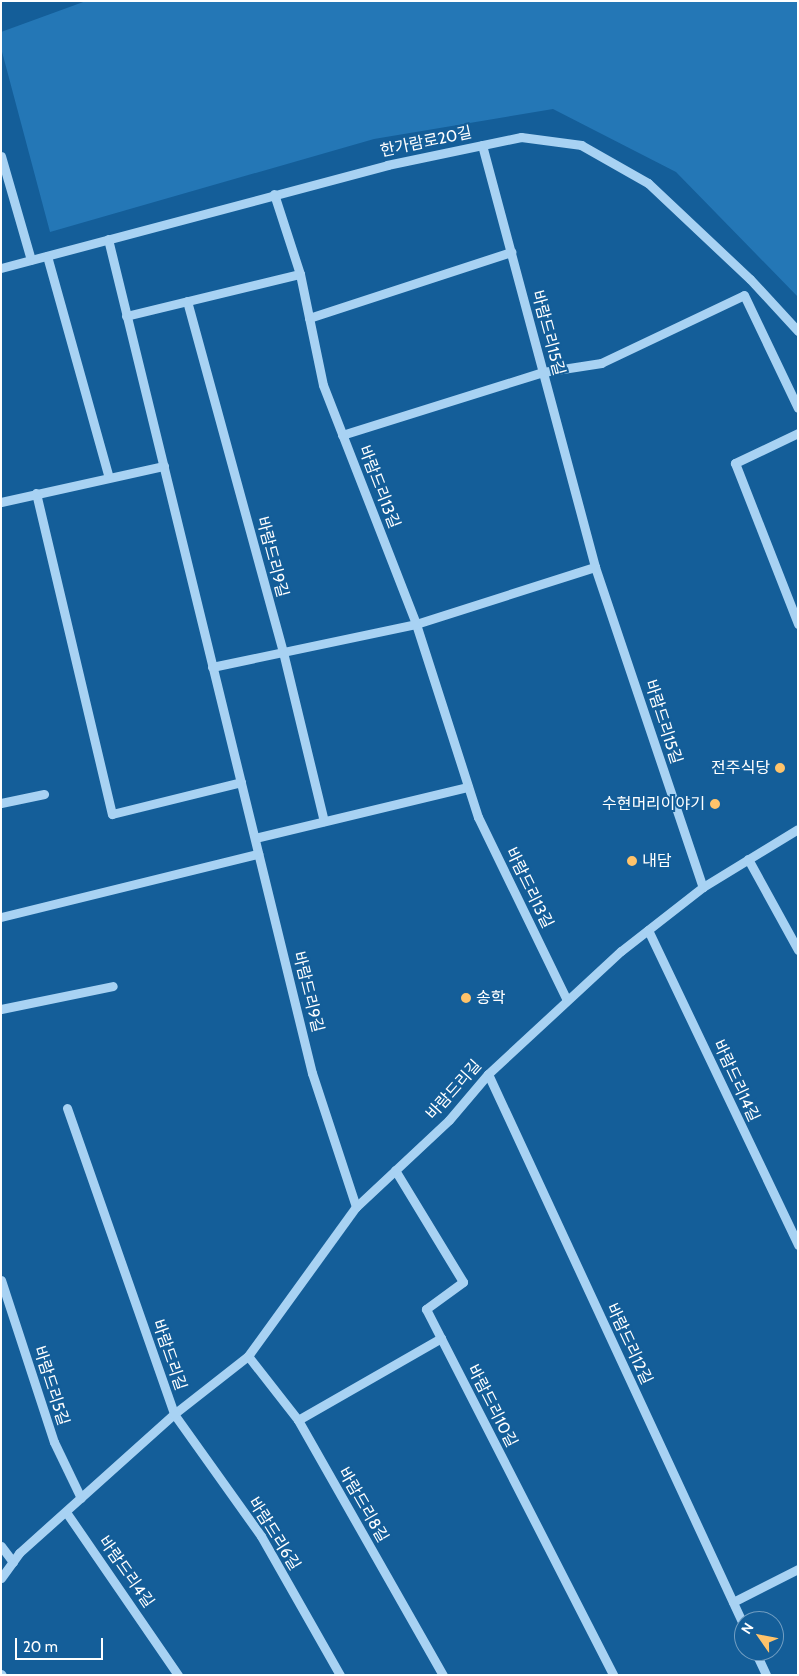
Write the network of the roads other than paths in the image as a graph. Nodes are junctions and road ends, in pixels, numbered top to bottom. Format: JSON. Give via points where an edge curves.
{"nodes":[{"id":1,"x":482,"y":145,"type":"junction"},
{"id":2,"x":1,"y":156,"type":"edge"},
{"id":3,"x":274,"y":194,"type":"junction"},
{"id":4,"x":108,"y":239,"type":"junction"},
{"id":5,"x":511,"y":252,"type":"junction"},
{"id":6,"x":47,"y":256,"type":"junction"},
{"id":7,"x":31,"y":260,"type":"junction"},
{"id":8,"x":1,"y":268,"type":"edge"},
{"id":9,"x":300,"y":274,"type":"junction"},
{"id":10,"x":756,"y":286,"type":"junction"},
{"id":11,"x":744,"y":295,"type":"junction"},
{"id":12,"x":187,"y":301,"type":"junction"},
{"id":13,"x":126,"y":316,"type":"junction"},
{"id":14,"x":309,"y":318,"type":"junction"},
{"id":15,"x":798,"y":331,"type":"edge"},
{"id":16,"x":543,"y":372,"type":"junction"},
{"id":17,"x":798,"y":408,"type":"edge"},
{"id":18,"x":798,"y":433,"type":"edge"},
{"id":19,"x":342,"y":435,"type":"junction"},
{"id":20,"x":164,"y":466,"type":"junction"},
{"id":21,"x":109,"y":478,"type":"junction"},
{"id":22,"x":36,"y":493,"type":"junction"},
{"id":23,"x":1,"y":502,"type":"edge"},
{"id":24,"x":595,"y":567,"type":"junction"},
{"id":25,"x":416,"y":624,"type":"junction"},
{"id":26,"x":798,"y":624,"type":"edge"},
{"id":27,"x":283,"y":652,"type":"junction"},
{"id":28,"x":212,"y":667,"type":"junction"},
{"id":29,"x":241,"y":782,"type":"junction"},
{"id":30,"x":468,"y":787,"type":"junction"},
{"id":31,"x":44,"y":794,"type":"dead end"},
{"id":32,"x":1,"y":803,"type":"edge"},
{"id":33,"x":324,"y":821,"type":"junction"},
{"id":34,"x":798,"y":829,"type":"edge"},
{"id":35,"x":254,"y":838,"type":"junction"},
{"id":36,"x":258,"y":854,"type":"junction"},
{"id":37,"x":748,"y":859,"type":"junction"},
{"id":38,"x":703,"y":887,"type":"junction"},
{"id":39,"x":1,"y":917,"type":"edge"},
{"id":40,"x":648,"y":930,"type":"junction"},
{"id":41,"x":798,"y":950,"type":"edge"},
{"id":42,"x":113,"y":986,"type":"dead end"},
{"id":43,"x":567,"y":1000,"type":"junction"},
{"id":44,"x":1,"y":1009,"type":"edge"},
{"id":45,"x":488,"y":1074,"type":"junction"},
{"id":46,"x":67,"y":1108,"type":"dead end"},
{"id":47,"x":395,"y":1170,"type":"junction"},
{"id":48,"x":356,"y":1206,"type":"junction"},
{"id":49,"x":798,"y":1245,"type":"edge"},
{"id":50,"x":1,"y":1280,"type":"edge"},
{"id":51,"x":441,"y":1338,"type":"junction"},
{"id":52,"x":248,"y":1356,"type":"junction"},
{"id":53,"x":174,"y":1414,"type":"junction"},
{"id":54,"x":298,"y":1420,"type":"junction"},
{"id":55,"x":81,"y":1498,"type":"junction"},
{"id":56,"x":66,"y":1512,"type":"junction"},
{"id":57,"x":1,"y":1546,"type":"edge"},
{"id":58,"x":13,"y":1562,"type":"junction"},
{"id":59,"x":798,"y":1569,"type":"edge"},
{"id":60,"x":1,"y":1578,"type":"edge"},
{"id":61,"x":733,"y":1602,"type":"junction"},
{"id":62,"x":737,"y":1611,"type":"edge"},
{"id":63,"x":760,"y":1661,"type":"edge"},
{"id":64,"x":178,"y":1675,"type":"edge"},
{"id":65,"x":340,"y":1675,"type":"edge"},
{"id":66,"x":442,"y":1675,"type":"edge"},
{"id":67,"x":613,"y":1675,"type":"edge"},
{"id":68,"x":766,"y":1675,"type":"edge"}],
"edges":[{"from":1,"to":3,"type":"street","name":"한가람로20길","via":[[386,165]]},
{"from":1,"to":5,"type":"street","name":"바람드리15길"},
{"from":1,"to":10,"type":"street","name":"한가람로20길","via":[[521,137],[581,145],[648,183]]},
{"from":2,"to":7,"type":"street"},
{"from":3,"to":4,"type":"street","name":"한가람로20길"},
{"from":3,"to":9,"type":"street","name":"바람드리13길"},
{"from":4,"to":6,"type":"street","name":"한가람로20길"},
{"from":4,"to":13,"type":"street","name":"바람드리9길"},
{"from":5,"to":14,"type":"street"},
{"from":5,"to":16,"type":"street","name":"바람드리15길"},
{"from":6,"to":7,"type":"street","name":"한가람로20길"},
{"from":6,"to":21,"type":"street"},
{"from":7,"to":8,"type":"street","name":"한가람로20길"},
{"from":9,"to":12,"type":"street"},
{"from":9,"to":14,"type":"street","name":"바람드리13길"},
{"from":10,"to":11,"type":"street"},
{"from":10,"to":15,"type":"street","name":"한가람로20길"},
{"from":11,"to":16,"type":"street","via":[[600,363]]},
{"from":11,"to":17,"type":"street"},
{"from":12,"to":13,"type":"street"},
{"from":12,"to":27,"type":"street","name":"바람드리9길"},
{"from":13,"to":20,"type":"street","name":"바람드리9길"},
{"from":14,"to":19,"type":"street","name":"바람드리13길","via":[[323,385]]},
{"from":16,"to":19,"type":"street"},
{"from":16,"to":24,"type":"street","name":"바람드리15길"},
{"from":18,"to":26,"type":"street","via":[[735,463]]},
{"from":19,"to":25,"type":"street","name":"바람드리13길"},
{"from":20,"to":21,"type":"street"},
{"from":20,"to":28,"type":"street","name":"바람드리9길"},
{"from":21,"to":22,"type":"street"},
{"from":22,"to":23,"type":"street"},
{"from":22,"to":29,"type":"street","via":[[112,814]]},
{"from":24,"to":25,"type":"street"},
{"from":24,"to":38,"type":"street","name":"바람드리15길"},
{"from":25,"to":27,"type":"street"},
{"from":25,"to":30,"type":"street","name":"바람드리13길"},
{"from":27,"to":28,"type":"street"},
{"from":27,"to":33,"type":"street","name":"바람드리9길"},
{"from":28,"to":29,"type":"street","name":"바람드리9길"},
{"from":29,"to":35,"type":"street","name":"바람드리9길"},
{"from":30,"to":33,"type":"street"},
{"from":30,"to":43,"type":"street","name":"바람드리13길","via":[[478,817]]},
{"from":31,"to":32,"type":"street"},
{"from":33,"to":35,"type":"street"},
{"from":34,"to":37,"type":"street","name":"바람드리길"},
{"from":35,"to":36,"type":"street","name":"바람드리9길"},
{"from":36,"to":39,"type":"street"},
{"from":36,"to":48,"type":"street","name":"바람드리9길","via":[[312,1073]]},
{"from":37,"to":38,"type":"street","name":"바람드리길"},
{"from":37,"to":41,"type":"street"},
{"from":38,"to":40,"type":"street","name":"바람드리길"},
{"from":40,"to":43,"type":"street","name":"바람드리길"},
{"from":40,"to":49,"type":"street","name":"바람드리14길"},
{"from":42,"to":44,"type":"street"},
{"from":43,"to":45,"type":"street","name":"바람드리길"},
{"from":45,"to":47,"type":"street","name":"바람드리길","via":[[449,1120]]},
{"from":45,"to":61,"type":"street","name":"바람드리12길"},
{"from":46,"to":53,"type":"street","name":"바람드리길"},
{"from":47,"to":48,"type":"street","name":"바람드리길"},
{"from":47,"to":51,"type":"street","name":"바람드리10길","via":[[463,1282],[426,1309]]},
{"from":48,"to":52,"type":"street","name":"바람드리길"},
{"from":50,"to":55,"type":"street","name":"바람드리5길","via":[[54,1442]]},
{"from":51,"to":54,"type":"street"},
{"from":51,"to":67,"type":"street","name":"바람드리10길"},
{"from":52,"to":53,"type":"street","name":"바람드리길"},
{"from":52,"to":54,"type":"street","name":"바람드리8길"},
{"from":53,"to":55,"type":"street","name":"바람드리길"},
{"from":53,"to":65,"type":"street","name":"바람드리6길","via":[[261,1536]]},
{"from":54,"to":66,"type":"street","name":"바람드리8길"},
{"from":55,"to":56,"type":"street","name":"바람드리길"},
{"from":56,"to":58,"type":"street","name":"바람드리길"},
{"from":56,"to":64,"type":"street","name":"바람드리4길"},
{"from":57,"to":58,"type":"street"},
{"from":58,"to":60,"type":"street","name":"바람드리길"},
{"from":59,"to":61,"type":"street"},
{"from":61,"to":62,"type":"street","name":"바람드리12길"},
{"from":63,"to":68,"type":"street"}]}
